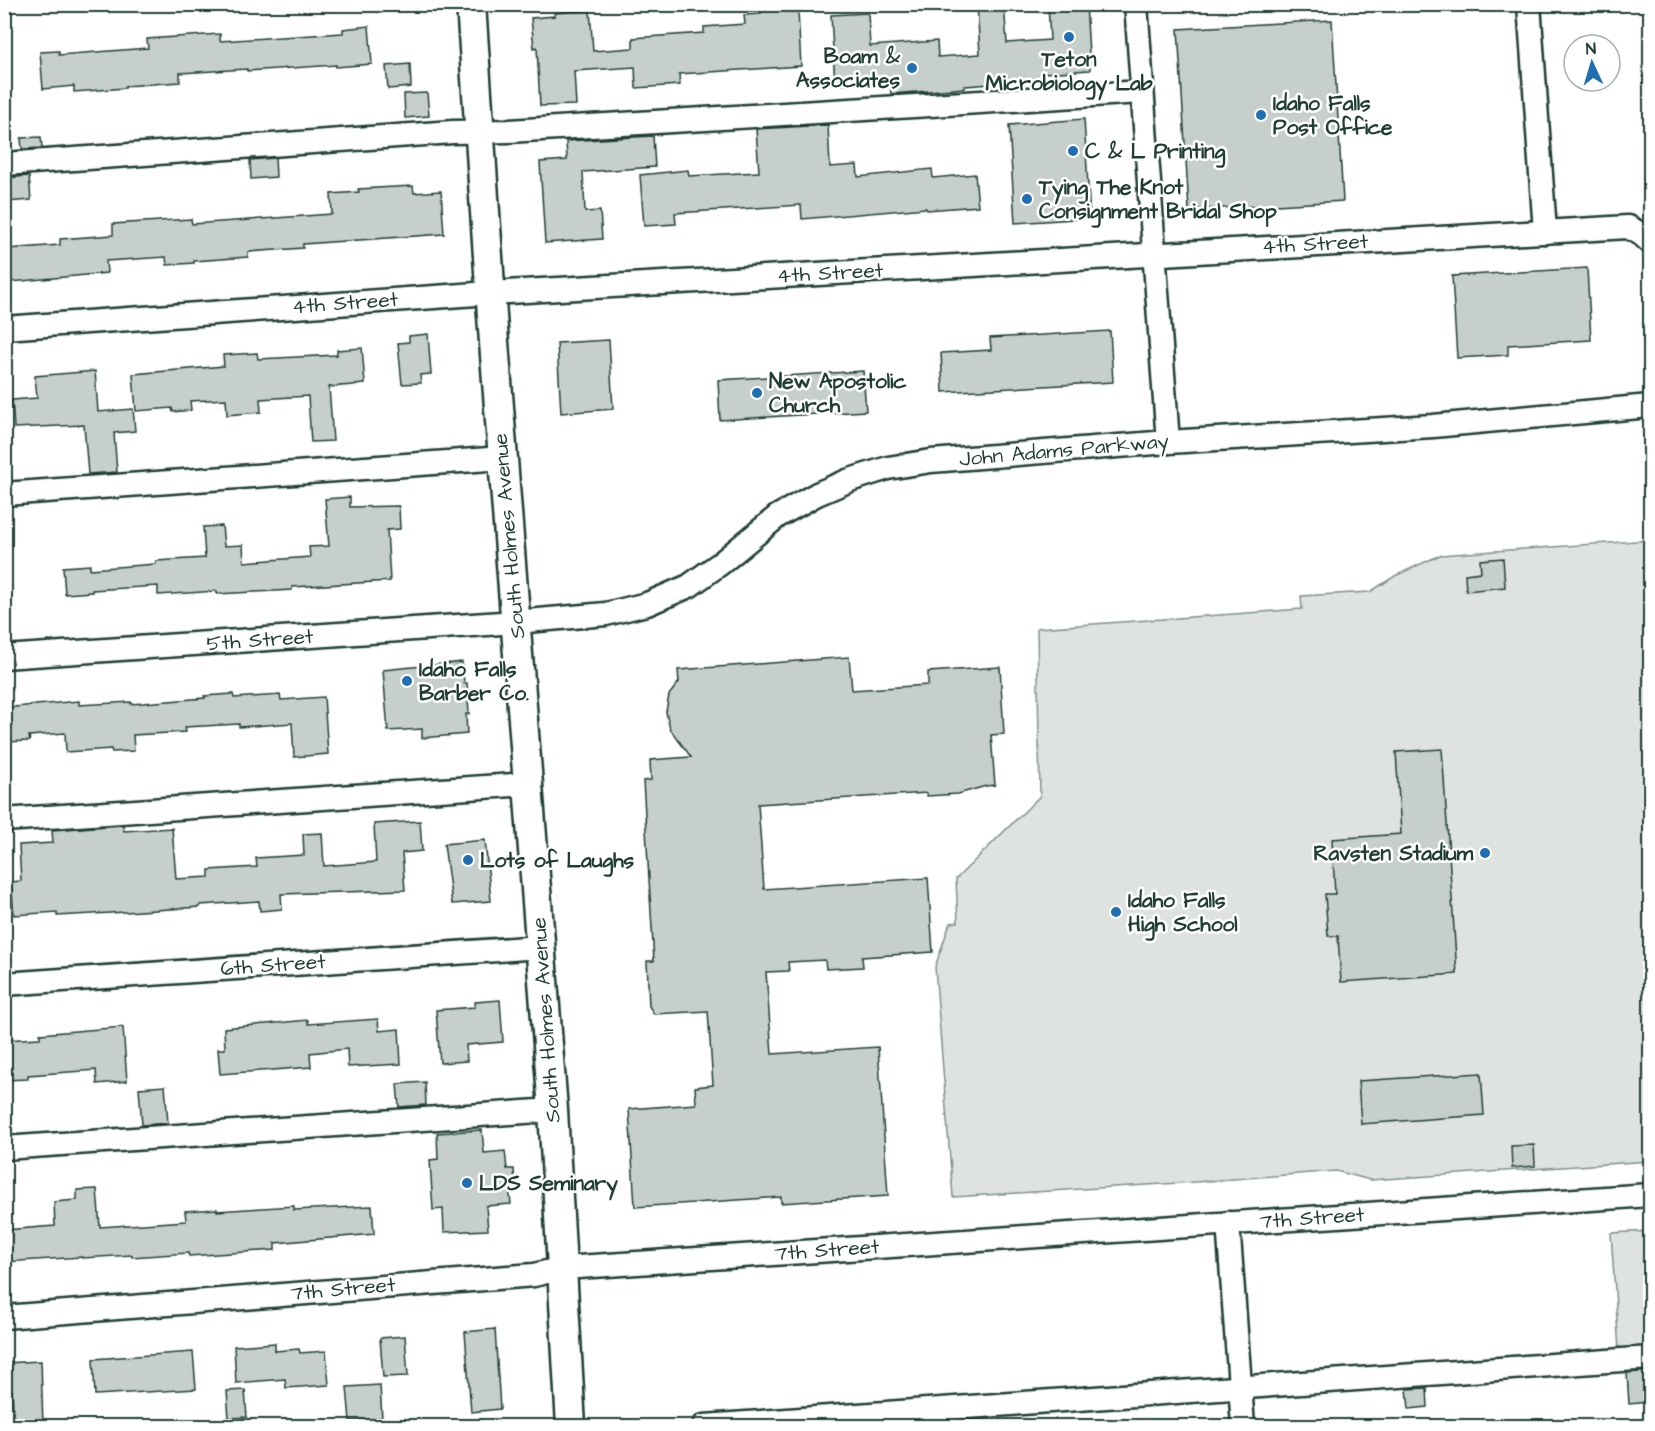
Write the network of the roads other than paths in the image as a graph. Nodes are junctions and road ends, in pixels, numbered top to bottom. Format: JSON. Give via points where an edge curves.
{"nodes":[{"id":1,"x":471,"y":4,"type":"edge"},
{"id":2,"x":1136,"y":4,"type":"edge"},
{"id":3,"x":1529,"y":4,"type":"edge"},
{"id":4,"x":1142,"y":92,"type":"junction"},
{"id":5,"x":479,"y":131,"type":"junction"},
{"id":6,"x":4,"y":164,"type":"edge"},
{"id":7,"x":1545,"y":232,"type":"junction"},
{"id":8,"x":1650,"y":241,"type":"edge"},
{"id":9,"x":1155,"y":253,"type":"junction"},
{"id":10,"x":490,"y":293,"type":"junction"},
{"id":11,"x":4,"y":328,"type":"edge"},
{"id":12,"x":1650,"y":406,"type":"edge"},
{"id":13,"x":1168,"y":442,"type":"junction"},
{"id":14,"x":503,"y":458,"type":"junction"},
{"id":15,"x":4,"y":494,"type":"edge"},
{"id":16,"x":516,"y":622,"type":"junction"},
{"id":17,"x":4,"y":657,"type":"edge"},
{"id":18,"x":528,"y":784,"type":"junction"},
{"id":19,"x":4,"y":820,"type":"edge"},
{"id":20,"x":540,"y":947,"type":"junction"},
{"id":21,"x":4,"y":984,"type":"edge"},
{"id":22,"x":553,"y":1110,"type":"junction"},
{"id":23,"x":4,"y":1148,"type":"edge"},
{"id":24,"x":1650,"y":1195,"type":"edge"},
{"id":25,"x":1228,"y":1223,"type":"junction"},
{"id":26,"x":563,"y":1268,"type":"junction"},
{"id":27,"x":4,"y":1317,"type":"edge"},
{"id":28,"x":1650,"y":1358,"type":"edge"},
{"id":29,"x":1240,"y":1386,"type":"junction"},
{"id":30,"x":571,"y":1426,"type":"edge"},
{"id":31,"x":705,"y":1426,"type":"edge"},
{"id":32,"x":1243,"y":1426,"type":"edge"}],
"edges":[{"from":1,"to":5,"type":"main road","name":"South Holmes Avenue"},
{"from":2,"to":4,"type":"street"},
{"from":3,"to":7,"type":"street"},
{"from":4,"to":5,"type":"street"},
{"from":4,"to":9,"type":"street"},
{"from":5,"to":6,"type":"street"},
{"from":5,"to":10,"type":"main road","name":"South Holmes Avenue"},
{"from":7,"to":8,"type":"street","name":"4th Street","via":[[1628,227]]},
{"from":7,"to":9,"type":"street","name":"4th Street"},
{"from":9,"to":10,"type":"street","name":"4th Street"},
{"from":9,"to":13,"type":"street"},
{"from":10,"to":11,"type":"street","name":"4th Street"},
{"from":10,"to":14,"type":"main road","name":"South Holmes Avenue"},
{"from":12,"to":13,"type":"street","name":"John Adams Parkway","via":[[1433,426]]},
{"from":13,"to":16,"type":"street","name":"John Adams Parkway","via":[[888,468],[817,494],[778,516],[689,586],[647,604],[606,614]]},
{"from":14,"to":15,"type":"street"},
{"from":14,"to":16,"type":"main road","name":"South Holmes Avenue"},
{"from":16,"to":17,"type":"street","name":"5th Street"},
{"from":16,"to":18,"type":"main road","name":"South Holmes Avenue"},
{"from":18,"to":19,"type":"street"},
{"from":18,"to":20,"type":"main road","name":"South Holmes Avenue"},
{"from":20,"to":21,"type":"street","name":"6th Street"},
{"from":20,"to":22,"type":"main road","name":"South Holmes Avenue"},
{"from":22,"to":23,"type":"street"},
{"from":22,"to":26,"type":"main road","name":"South Holmes Avenue"},
{"from":24,"to":25,"type":"street","name":"7th Street"},
{"from":25,"to":26,"type":"street","name":"7th Street"},
{"from":25,"to":29,"type":"street"},
{"from":26,"to":27,"type":"street","name":"7th Street","via":[[534,1275]]},
{"from":26,"to":30,"type":"main road","name":"South Holmes Avenue"},
{"from":28,"to":29,"type":"street"},
{"from":29,"to":31,"type":"street"},
{"from":29,"to":32,"type":"street"}]}
